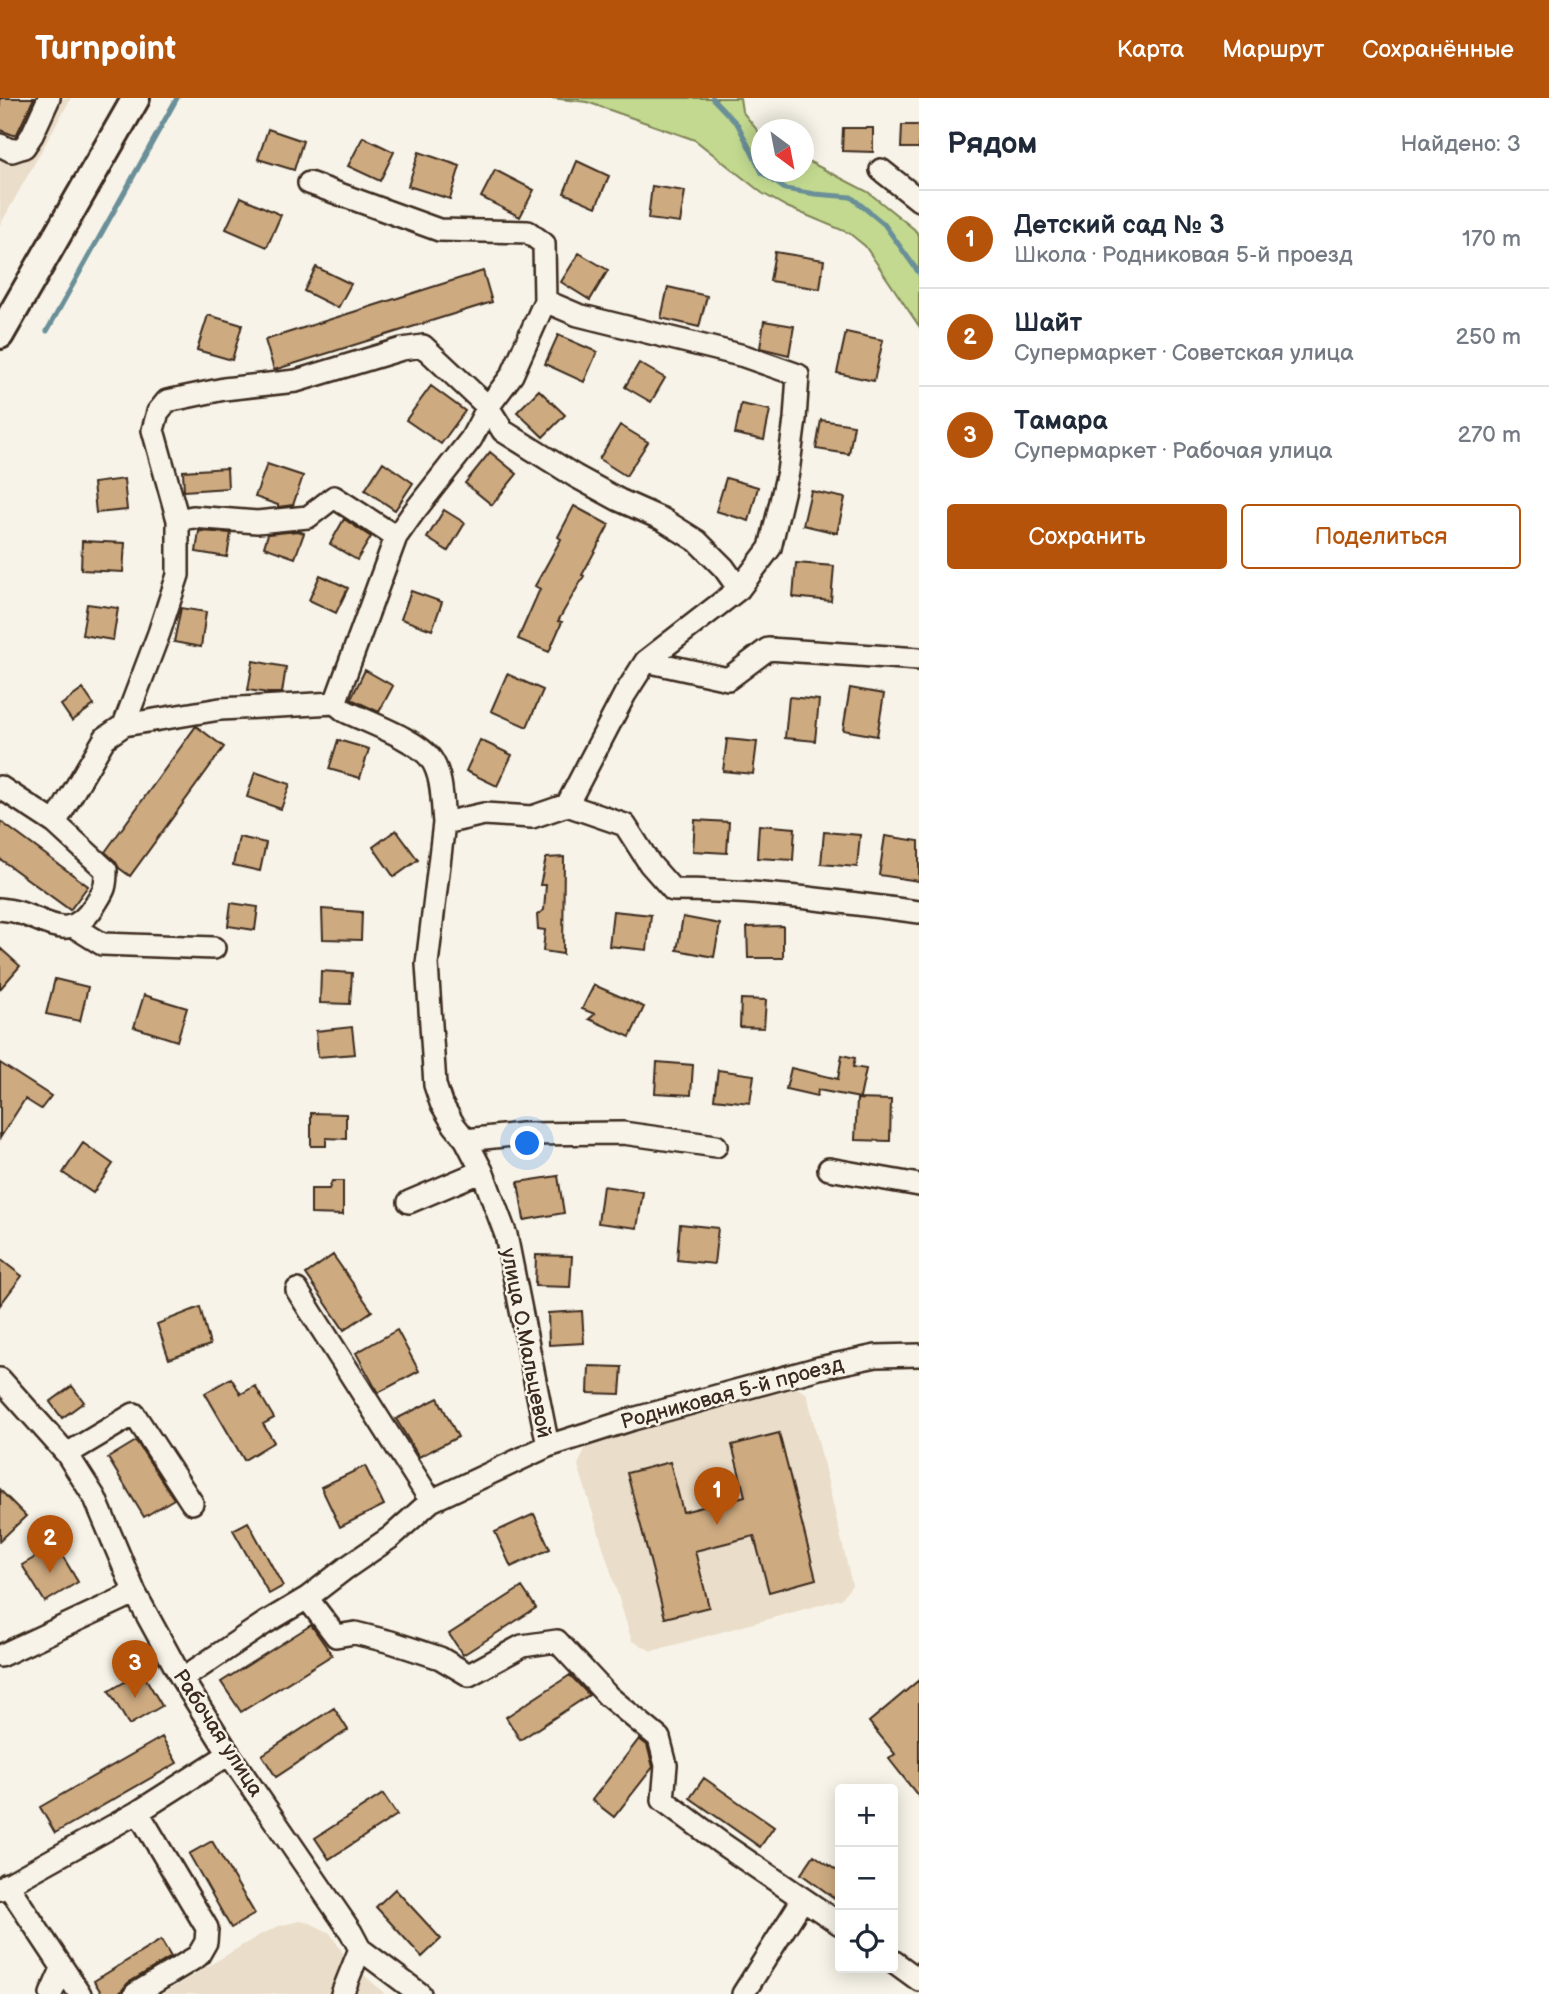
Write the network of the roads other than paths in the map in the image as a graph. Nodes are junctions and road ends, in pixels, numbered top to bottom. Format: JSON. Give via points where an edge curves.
{"nodes":[{"id":1,"x":49,"y":98,"type":"edge"},
{"id":2,"x":136,"y":98,"type":"edge"},
{"id":3,"x":0,"y":145,"type":"edge"},
{"id":4,"x":881,"y":170,"type":"dead end"},
{"id":5,"x":309,"y":183,"type":"dead end"},
{"id":6,"x":919,"y":200,"type":"edge"},
{"id":7,"x":545,"y":301,"type":"junction"},
{"id":8,"x":0,"y":335,"type":"edge"},
{"id":9,"x":488,"y":407,"type":"junction"},
{"id":10,"x":178,"y":520,"type":"junction"},
{"id":11,"x":396,"y":537,"type":"junction"},
{"id":12,"x":739,"y":589,"type":"junction"},
{"id":13,"x":919,"y":659,"type":"edge"},
{"id":14,"x":646,"y":661,"type":"junction"},
{"id":15,"x":335,"y":703,"type":"junction"},
{"id":16,"x":124,"y":725,"type":"junction"},
{"id":17,"x":0,"y":787,"type":"edge"},
{"id":18,"x":568,"y":805,"type":"junction"},
{"id":19,"x":55,"y":823,"type":"junction"},
{"id":20,"x":444,"y":823,"type":"junction"},
{"id":21,"x":0,"y":909,"type":"edge"},
{"id":22,"x":919,"y":912,"type":"edge"},
{"id":23,"x":73,"y":926,"type":"junction"},
{"id":24,"x":214,"y":948,"type":"dead end"},
{"id":25,"x":466,"y":1140,"type":"junction"},
{"id":26,"x":716,"y":1146,"type":"dead end"},
{"id":27,"x":829,"y":1169,"type":"dead end"},
{"id":28,"x":482,"y":1171,"type":"junction"},
{"id":29,"x":919,"y":1185,"type":"edge"},
{"id":30,"x":409,"y":1202,"type":"dead end"},
{"id":31,"x":297,"y":1290,"type":"dead end"},
{"id":32,"x":919,"y":1355,"type":"edge"},
{"id":33,"x":0,"y":1379,"type":"edge"},
{"id":34,"x":548,"y":1446,"type":"junction"},
{"id":35,"x":67,"y":1454,"type":"junction"},
{"id":36,"x":430,"y":1502,"type":"junction"},
{"id":37,"x":192,"y":1503,"type":"dead end"},
{"id":38,"x":135,"y":1593,"type":"junction"},
{"id":39,"x":307,"y":1598,"type":"junction"},
{"id":40,"x":0,"y":1657,"type":"edge"},
{"id":41,"x":182,"y":1679,"type":"junction"},
{"id":42,"x":229,"y":1754,"type":"junction"},
{"id":43,"x":138,"y":1812,"type":"junction"},
{"id":44,"x":4,"y":1886,"type":"edge"},
{"id":45,"x":803,"y":1899,"type":"junction"},
{"id":46,"x":835,"y":1921,"type":"edge"},
{"id":47,"x":360,"y":1949,"type":"junction"},
{"id":48,"x":898,"y":1965,"type":"edge"},
{"id":49,"x":62,"y":1969,"type":"junction"},
{"id":50,"x":919,"y":1980,"type":"edge"},
{"id":51,"x":51,"y":1994,"type":"edge"},
{"id":52,"x":80,"y":1994,"type":"edge"},
{"id":53,"x":135,"y":1994,"type":"edge"},
{"id":54,"x":342,"y":1994,"type":"edge"},
{"id":55,"x":420,"y":1994,"type":"edge"},
{"id":56,"x":743,"y":1994,"type":"edge"}],
"edges":[{"from":1,"to":3,"type":"street","via":[[24,147],[12,151]]},
{"from":2,"to":8,"type":"main road"},
{"from":4,"to":6,"type":"street"},
{"from":5,"to":7,"type":"street","via":[[439,230],[528,232],[544,244]]},
{"from":7,"to":9,"type":"street","via":[[512,375]]},
{"from":7,"to":12,"type":"street","via":[[578,316],[744,356],[798,375],[790,459],[770,548]]},
{"from":9,"to":10,"type":"street","via":[[423,346],[296,381],[167,401],[153,430]]},
{"from":9,"to":11,"type":"street","via":[[471,439]]},
{"from":9,"to":12,"type":"street","via":[[503,431],[575,476],[697,541]]},
{"from":10,"to":11,"type":"street","via":[[257,522],[307,517],[334,497]]},
{"from":10,"to":16,"type":"street","via":[[178,575]]},
{"from":11,"to":15,"type":"street"},
{"from":12,"to":14,"type":"street"},
{"from":13,"to":14,"type":"street","via":[[768,649],[728,679]]},
{"from":14,"to":18,"type":"street"},
{"from":15,"to":16,"type":"street","via":[[220,709]]},
{"from":15,"to":20,"type":"street","name":"улица О.Мальцевой","via":[[419,746],[432,760]]},
{"from":16,"to":19,"type":"street","via":[[105,738]]},
{"from":17,"to":19,"type":"street"},
{"from":18,"to":20,"type":"street","via":[[532,817],[484,814]]},
{"from":18,"to":22,"type":"street","via":[[625,825],[673,890],[729,890]]},
{"from":19,"to":23,"type":"street","via":[[106,870],[106,888],[86,917]]},
{"from":20,"to":25,"type":"street","name":"улица О.Мальцевой","via":[[427,964],[435,1085],[441,1103]]},
{"from":21,"to":23,"type":"street","via":[[56,928]]},
{"from":23,"to":24,"type":"street","via":[[102,944]]},
{"from":25,"to":26,"type":"street","via":[[623,1133]]},
{"from":25,"to":28,"type":"street","name":"улица О.Мальцевой"},
{"from":27,"to":29,"type":"street"},
{"from":28,"to":30,"type":"street"},
{"from":28,"to":34,"type":"street","name":"улица О.Мальцевой","via":[[506,1235]]},
{"from":31,"to":36,"type":"street"},
{"from":32,"to":34,"type":"street","name":"Родниковая 5-й проезд","via":[[876,1356],[819,1368]]},
{"from":33,"to":35,"type":"street","name":"Рабочая улица"},
{"from":34,"to":36,"type":"street","name":"улица О.Мальцевой"},
{"from":35,"to":37,"type":"street","via":[[134,1414]]},
{"from":35,"to":38,"type":"street","name":"Рабочая улица","via":[[94,1498]]},
{"from":36,"to":39,"type":"street","name":"улица О.Мальцевой","via":[[391,1537]]},
{"from":38,"to":40,"type":"street"},
{"from":38,"to":41,"type":"street","name":"Рабочая улица"},
{"from":39,"to":41,"type":"street","name":"улица О.Мальцевой"},
{"from":39,"to":45,"type":"street","via":[[336,1636],[355,1633],[391,1642],[440,1658],[469,1675],[522,1646],[557,1641],[608,1696],[659,1738],[666,1765],[663,1800]]},
{"from":41,"to":42,"type":"street","name":"Рабочая улица"},
{"from":42,"to":43,"type":"street"},
{"from":42,"to":47,"type":"street","name":"Рабочая улица"},
{"from":43,"to":44,"type":"street"},
{"from":43,"to":53,"type":"street","via":[[206,1928],[206,1942],[198,1956]]},
{"from":44,"to":49,"type":"street"},
{"from":45,"to":46,"type":"street"},
{"from":45,"to":56,"type":"street"},
{"from":47,"to":54,"type":"street"},
{"from":47,"to":55,"type":"street","name":"Рабочая улица"},
{"from":48,"to":50,"type":"street"},
{"from":49,"to":51,"type":"street"},
{"from":49,"to":52,"type":"street"}]}
